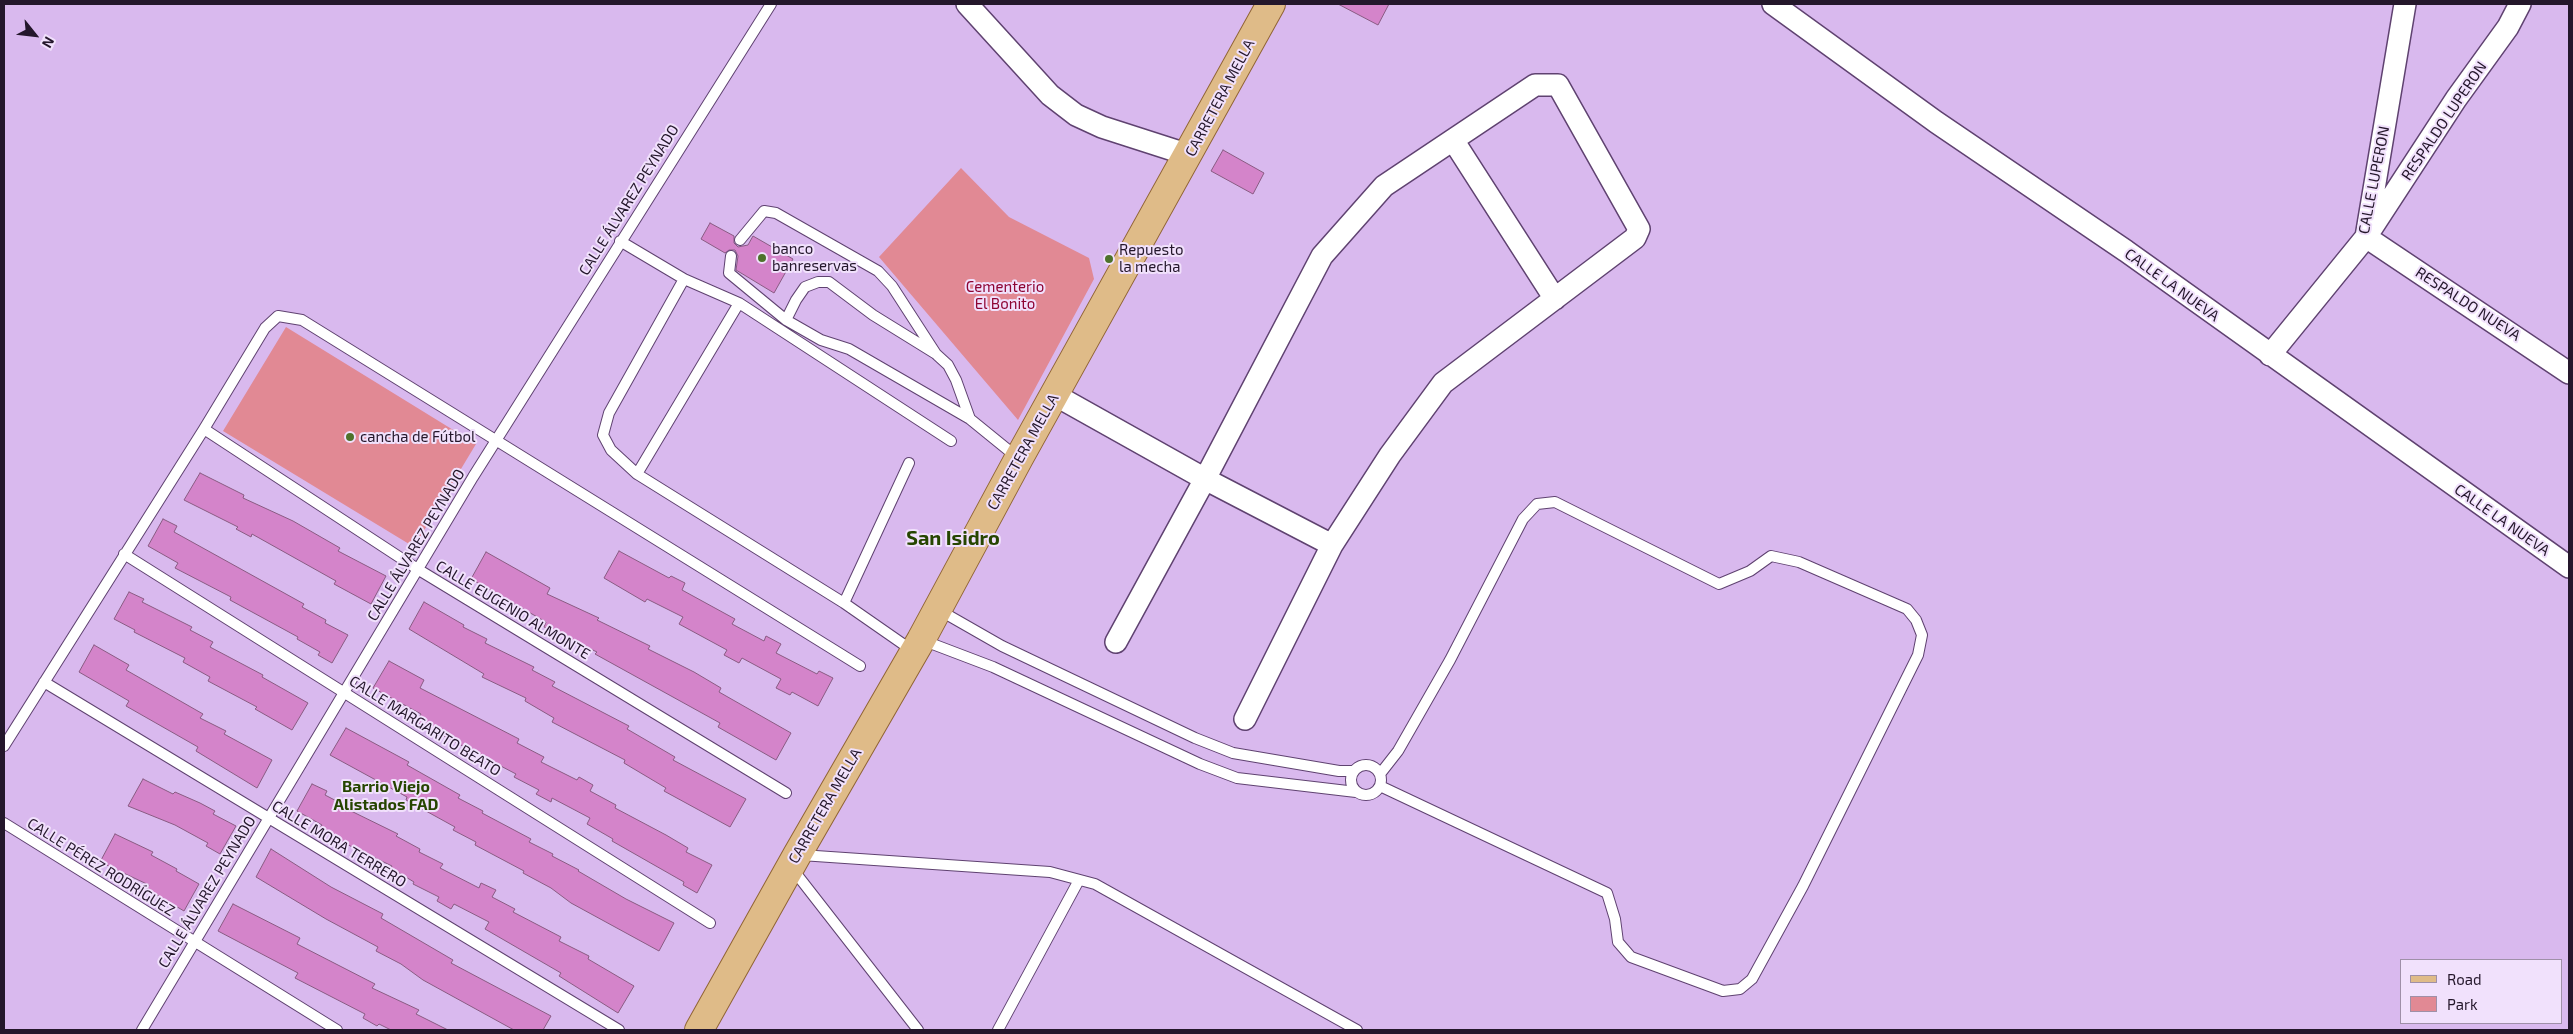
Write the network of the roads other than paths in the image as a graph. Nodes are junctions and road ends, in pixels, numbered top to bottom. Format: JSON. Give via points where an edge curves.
{"nodes":[{"id":1,"x":771,"y":4,"type":"edge"},
{"id":2,"x":967,"y":4,"type":"edge"},
{"id":3,"x":1272,"y":4,"type":"edge"},
{"id":4,"x":1774,"y":4,"type":"edge"},
{"id":5,"x":2405,"y":4,"type":"edge"},
{"id":6,"x":2520,"y":4,"type":"edge"},
{"id":7,"x":1453,"y":140,"type":"junction"},
{"id":8,"x":1189,"y":155,"type":"junction"},
{"id":9,"x":2366,"y":237,"type":"junction"},
{"id":10,"x":740,"y":240,"type":"dead end"},
{"id":11,"x":620,"y":241,"type":"junction"},
{"id":12,"x":731,"y":256,"type":"dead end"},
{"id":13,"x":684,"y":279,"type":"junction"},
{"id":14,"x":1555,"y":299,"type":"junction"},
{"id":15,"x":739,"y":303,"type":"junction"},
{"id":16,"x":786,"y":320,"type":"junction"},
{"id":17,"x":936,"y":354,"type":"junction"},
{"id":18,"x":2270,"y":355,"type":"junction"},
{"id":19,"x":2569,"y":373,"type":"edge"},
{"id":20,"x":1055,"y":395,"type":"junction"},
{"id":21,"x":970,"y":419,"type":"junction"},
{"id":22,"x":204,"y":429,"type":"junction"},
{"id":23,"x":496,"y":441,"type":"junction"},
{"id":24,"x":951,"y":441,"type":"dead end"},
{"id":25,"x":1019,"y":458,"type":"junction"},
{"id":26,"x":909,"y":463,"type":"dead end"},
{"id":27,"x":637,"y":474,"type":"junction"},
{"id":28,"x":1205,"y":479,"type":"junction"},
{"id":29,"x":1332,"y":545,"type":"junction"},
{"id":30,"x":124,"y":554,"type":"junction"},
{"id":31,"x":2569,"y":567,"type":"edge"},
{"id":32,"x":419,"y":570,"type":"junction"},
{"id":33,"x":844,"y":603,"type":"junction"},
{"id":34,"x":938,"y":609,"type":"junction"},
{"id":35,"x":1116,"y":642,"type":"dead end"},
{"id":36,"x":918,"y":646,"type":"junction"},
{"id":37,"x":860,"y":666,"type":"dead end"},
{"id":38,"x":44,"y":682,"type":"junction"},
{"id":39,"x":344,"y":693,"type":"junction"},
{"id":40,"x":1245,"y":720,"type":"dead end"},
{"id":41,"x":4,"y":746,"type":"edge"},
{"id":42,"x":1353,"y":771,"type":"junction"},
{"id":43,"x":1380,"y":774,"type":"junction"},
{"id":44,"x":1380,"y":786,"type":"junction"},
{"id":45,"x":1356,"y":792,"type":"junction"},
{"id":46,"x":786,"y":793,"type":"dead end"},
{"id":47,"x":268,"y":820,"type":"junction"},
{"id":48,"x":4,"y":823,"type":"edge"},
{"id":49,"x":794,"y":861,"type":"junction"},
{"id":50,"x":1079,"y":880,"type":"junction"},
{"id":51,"x":710,"y":923,"type":"dead end"},
{"id":52,"x":194,"y":943,"type":"junction"},
{"id":53,"x":142,"y":1030,"type":"edge"},
{"id":54,"x":337,"y":1030,"type":"edge"},
{"id":55,"x":619,"y":1030,"type":"edge"},
{"id":56,"x":699,"y":1030,"type":"edge"},
{"id":57,"x":918,"y":1030,"type":"edge"},
{"id":58,"x":998,"y":1030,"type":"edge"},
{"id":59,"x":1357,"y":1030,"type":"edge"}],
"edges":[{"from":1,"to":11,"type":"lane","name":"CALLE ÁLVAREZ PEYNADO"},
{"from":2,"to":8,"type":"street","via":[[1050,95],[1076,115],[1102,127]]},
{"from":3,"to":8,"type":"main road","name":"CARRETERA MELLA"},
{"from":4,"to":18,"type":"street","name":"CALLE LA NUEVA","via":[[1936,122],[2126,251]]},
{"from":5,"to":9,"type":"street","name":"CALLE LUPERON"},
{"from":6,"to":9,"type":"street","name":"RESPALDO LUPERON","via":[[2508,27],[2456,99]]},
{"from":7,"to":14,"type":"street"},
{"from":7,"to":14,"type":"street","via":[[1535,85],[1558,85],[1639,229],[1635,238]]},
{"from":7,"to":28,"type":"street","via":[[1384,186],[1322,256]]},
{"from":8,"to":20,"type":"main road","name":"CARRETERA MELLA"},
{"from":9,"to":18,"type":"street","name":"CALLE LUPERON"},
{"from":9,"to":19,"type":"street","name":"RESPALDO NUEVA"},
{"from":10,"to":17,"type":"lane","via":[[764,211],[776,213],[878,271],[892,286]]},
{"from":11,"to":13,"type":"lane"},
{"from":11,"to":23,"type":"lane","name":"CALLE ÁLVAREZ PEYNADO"},
{"from":12,"to":16,"type":"lane","via":[[730,272]]},
{"from":13,"to":15,"type":"lane"},
{"from":13,"to":27,"type":"lane","via":[[609,413],[603,435],[611,450]]},
{"from":14,"to":29,"type":"street","via":[[1443,383],[1390,455]]},
{"from":15,"to":24,"type":"lane"},
{"from":15,"to":27,"type":"lane"},
{"from":16,"to":17,"type":"lane","via":[[805,288],[818,282],[829,282],[873,315]]},
{"from":16,"to":21,"type":"lane","via":[[821,340],[849,349]]},
{"from":17,"to":21,"type":"lane","via":[[948,365],[956,380]]},
{"from":18,"to":31,"type":"street","name":"CALLE LA NUEVA"},
{"from":20,"to":25,"type":"main road","name":"CARRETERA MELLA"},
{"from":20,"to":28,"type":"street"},
{"from":21,"to":25,"type":"lane"},
{"from":22,"to":23,"type":"lane","via":[[265,328],[278,316],[302,320]]},
{"from":22,"to":30,"type":"lane"},
{"from":22,"to":32,"type":"lane","name":"CALLE EUGENIO ALMONTE"},
{"from":23,"to":32,"type":"lane","name":"CALLE ÁLVAREZ PEYNADO"},
{"from":23,"to":37,"type":"lane"},
{"from":25,"to":34,"type":"main road","name":"CARRETERA MELLA"},
{"from":26,"to":33,"type":"lane"},
{"from":27,"to":33,"type":"lane"},
{"from":28,"to":29,"type":"street"},
{"from":28,"to":35,"type":"street"},
{"from":29,"to":40,"type":"street"},
{"from":30,"to":38,"type":"lane"},
{"from":30,"to":39,"type":"lane","name":"CALLE MARGARITO BEATO"},
{"from":32,"to":39,"type":"lane","name":"CALLE ÁLVAREZ PEYNADO"},
{"from":32,"to":46,"type":"lane","name":"CALLE EUGENIO ALMONTE"},
{"from":33,"to":36,"type":"lane"},
{"from":34,"to":36,"type":"main road","name":"CARRETERA MELLA"},
{"from":34,"to":42,"type":"lane","via":[[1002,646],[1233,753]]},
{"from":36,"to":45,"type":"lane","via":[[993,667],[1200,764],[1237,778]]},
{"from":36,"to":49,"type":"main road","name":"CARRETERA MELLA"},
{"from":38,"to":41,"type":"lane"},
{"from":38,"to":47,"type":"lane","name":"CALLE MORA TERRERO"},
{"from":39,"to":47,"type":"lane","name":"CALLE ÁLVAREZ PEYNADO"},
{"from":39,"to":51,"type":"lane","name":"CALLE MARGARITO BEATO"},
{"from":42,"to":43,"type":"lane","via":[[1368,765]]},
{"from":42,"to":45,"type":"lane","via":[[1350,779]]},
{"from":43,"to":44,"type":"lane"},
{"from":43,"to":44,"type":"lane","via":[[1398,751],[1450,660],[1523,519],[1537,504],[1555,502],[1719,584],[1750,571],[1771,556],[1799,562],[1907,608],[1922,635],[1918,655],[1803,886],[1752,979],[1740,989],[1723,991],[1631,957],[1618,942],[1607,893]]},
{"from":44,"to":45,"type":"lane","via":[[1372,794],[1364,796]]},
{"from":47,"to":52,"type":"lane","name":"CALLE ÁLVAREZ PEYNADO"},
{"from":47,"to":55,"type":"lane","name":"CALLE MORA TERRERO"},
{"from":48,"to":52,"type":"lane","name":"CALLE PÉREZ RODRÍGUEZ"},
{"from":49,"to":50,"type":"lane","via":[[1050,872]]},
{"from":49,"to":56,"type":"main road","name":"CARRETERA MELLA"},
{"from":49,"to":57,"type":"lane"},
{"from":50,"to":58,"type":"lane"},
{"from":50,"to":59,"type":"lane","via":[[1095,884]]},
{"from":52,"to":53,"type":"lane","name":"CALLE ÁLVAREZ PEYNADO"},
{"from":52,"to":54,"type":"lane","name":"CALLE PÉREZ RODRÍGUEZ"}]}
